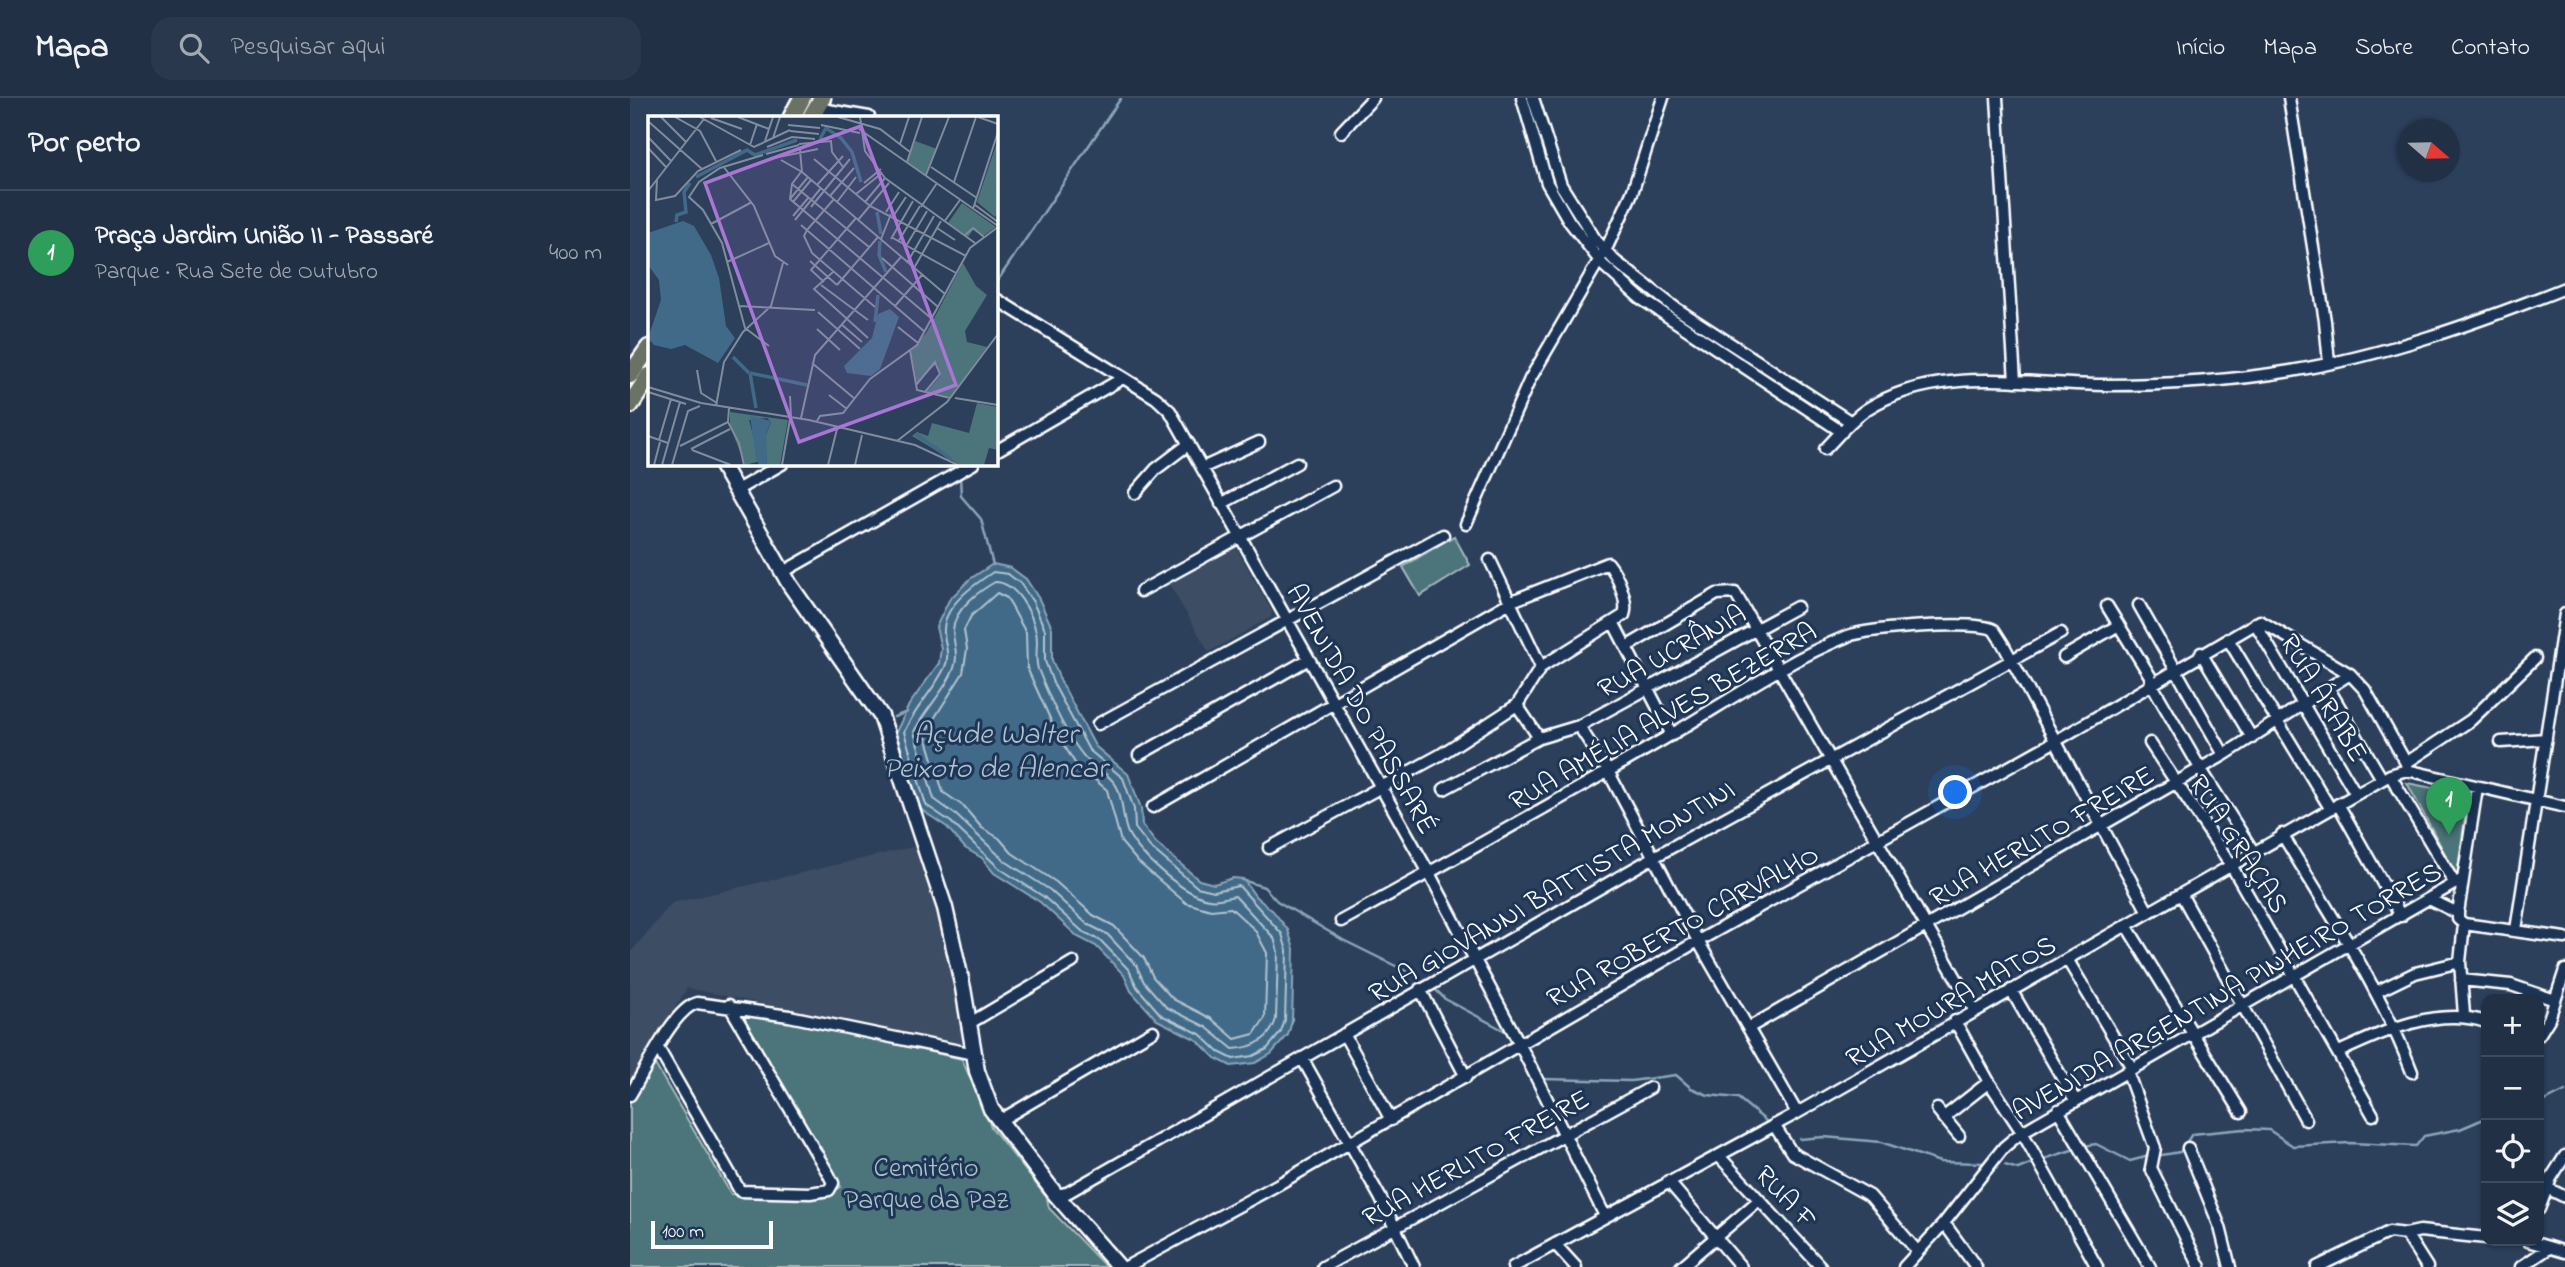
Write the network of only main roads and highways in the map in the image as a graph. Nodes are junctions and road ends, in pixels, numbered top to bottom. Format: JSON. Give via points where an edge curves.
{"nodes":[{"id":1,"x":802,"y":98,"type":"edge"},
{"id":2,"x":793,"y":116,"type":"edge"},
{"id":3,"x":648,"y":352,"type":"edge"},
{"id":4,"x":641,"y":375,"type":"edge"},
{"id":5,"x":630,"y":405,"type":"edge"}],
"edges":[{"from":1,"to":2,"type":"main road"},
{"from":3,"to":4,"type":"main road"},
{"from":4,"to":5,"type":"main road"}]}
